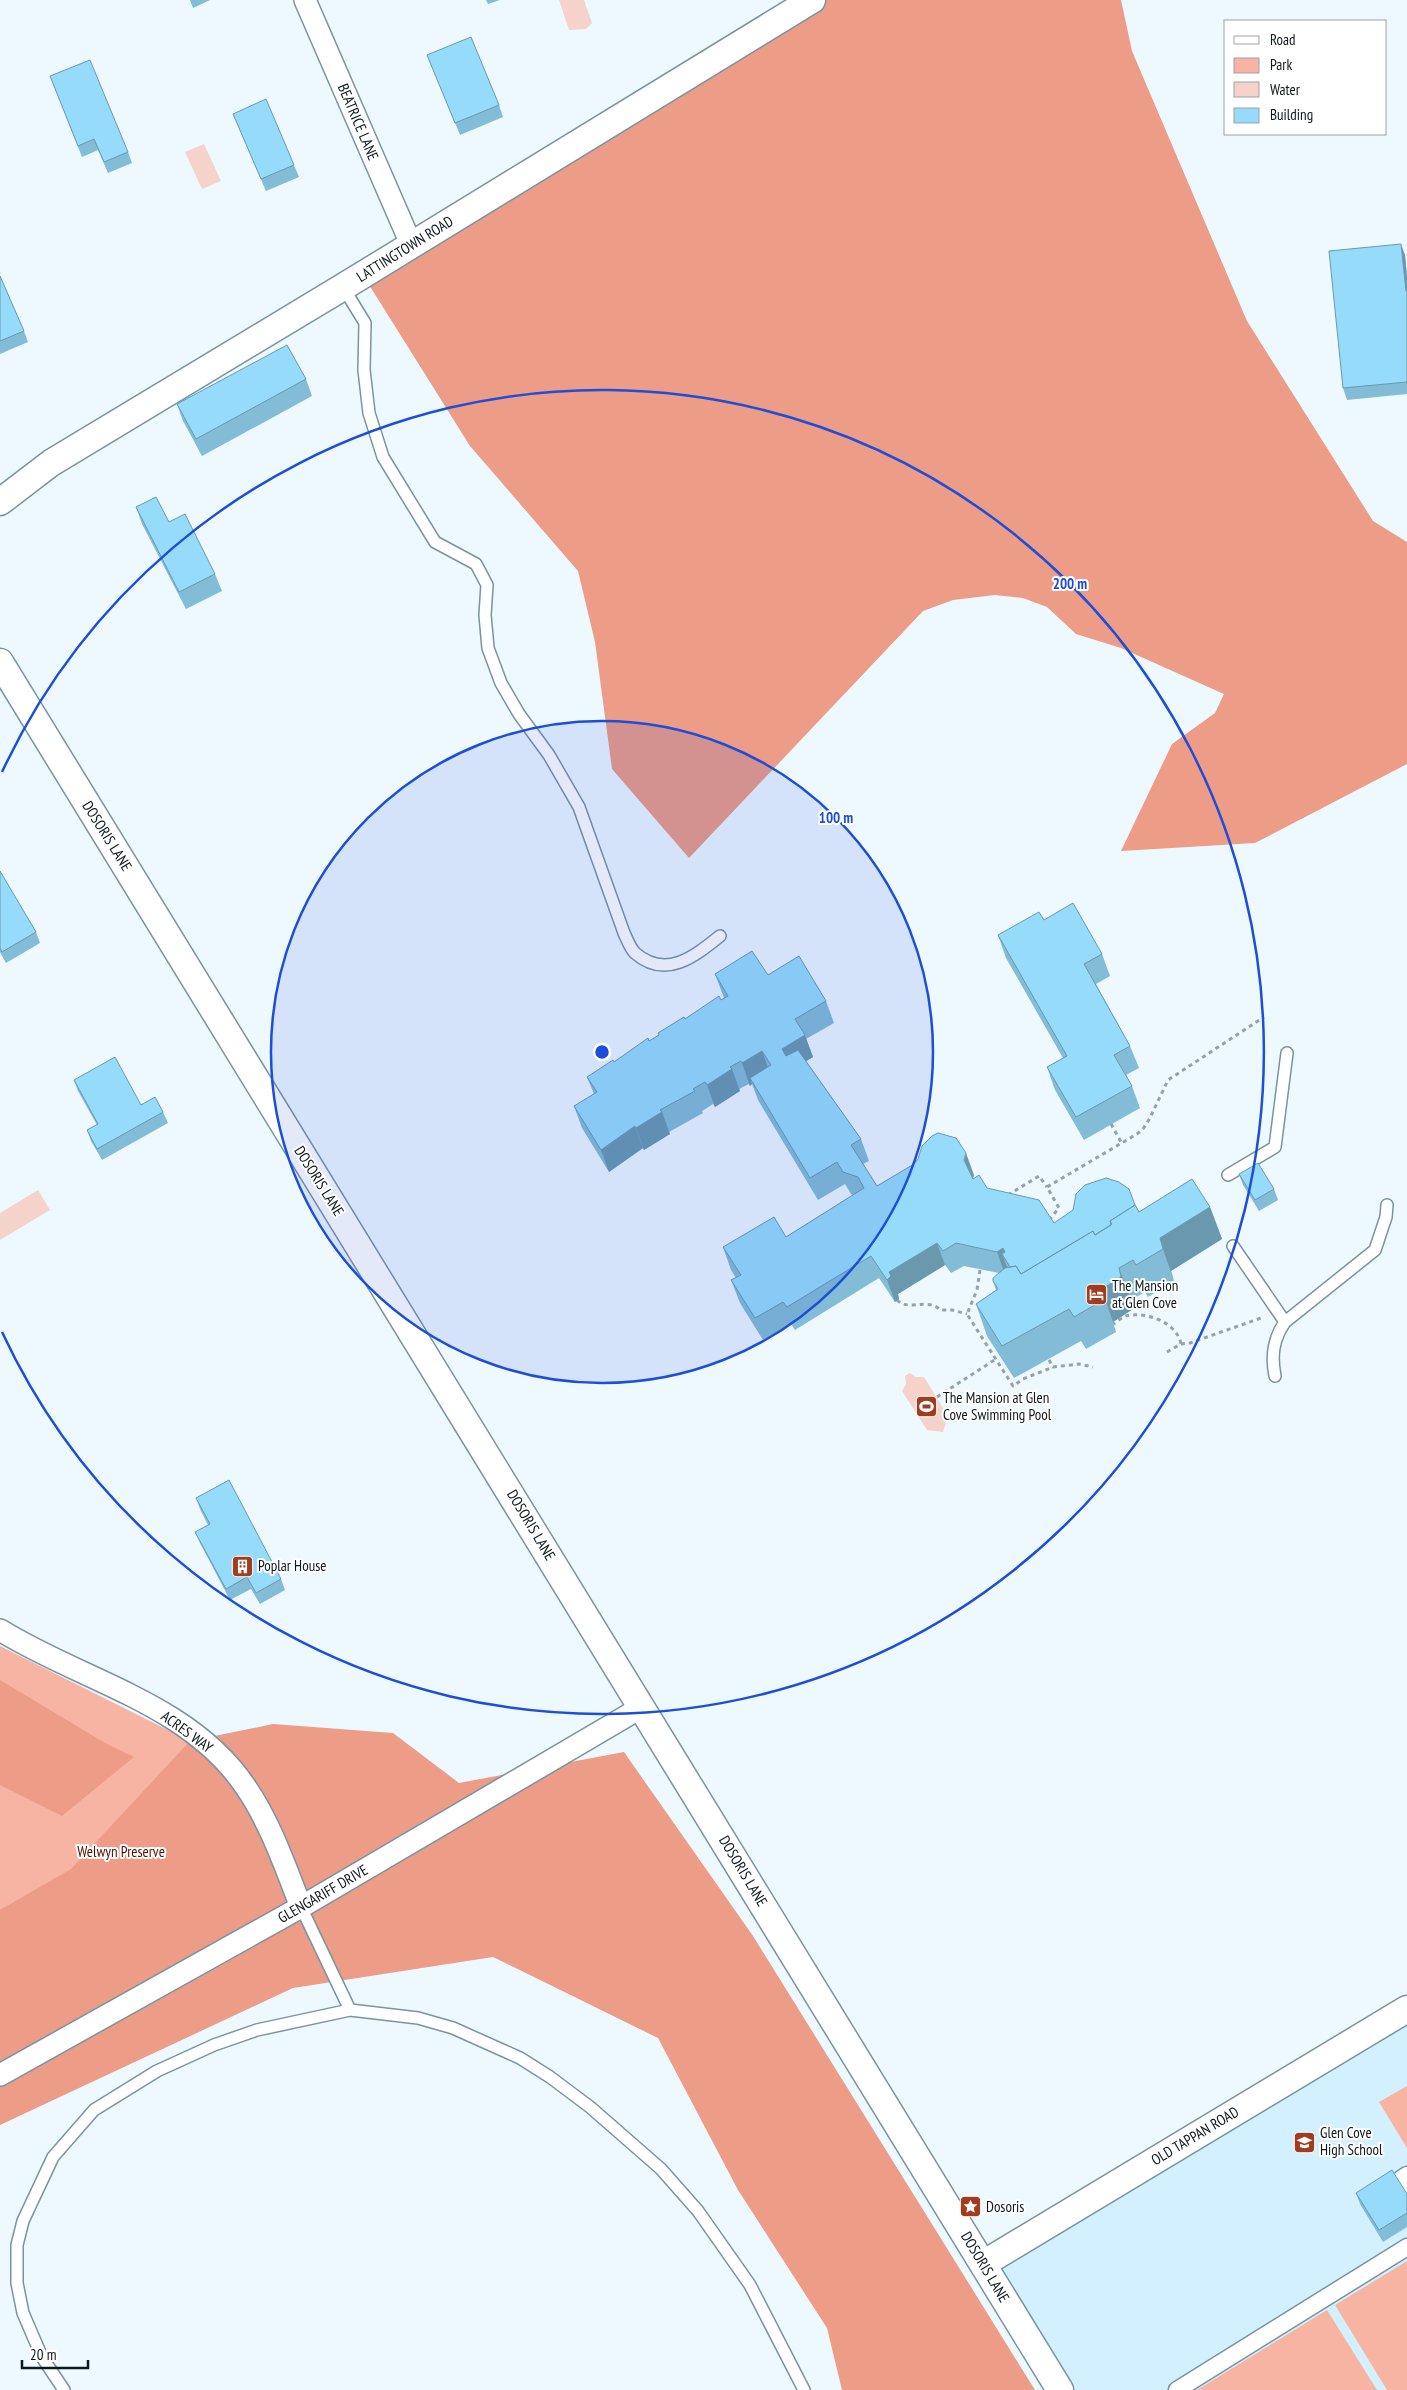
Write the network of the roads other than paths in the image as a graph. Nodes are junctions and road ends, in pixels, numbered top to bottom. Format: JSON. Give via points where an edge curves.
{"nodes":[{"id":1,"x":305,"y":0,"type":"edge"},
{"id":2,"x":812,"y":0,"type":"edge"},
{"id":3,"x":411,"y":244,"type":"junction"},
{"id":4,"x":343,"y":287,"type":"junction"},
{"id":5,"x":0,"y":502,"type":"edge"},
{"id":6,"x":0,"y":662,"type":"edge"},
{"id":7,"x":720,"y":936,"type":"dead end"},
{"id":8,"x":1287,"y":1053,"type":"dead end"},
{"id":9,"x":1228,"y":1175,"type":"dead end"},
{"id":10,"x":1387,"y":1205,"type":"dead end"},
{"id":11,"x":1233,"y":1246,"type":"dead end"},
{"id":12,"x":1286,"y":1322,"type":"junction"},
{"id":13,"x":1275,"y":1376,"type":"dead end"},
{"id":14,"x":0,"y":1630,"type":"edge"},
{"id":15,"x":642,"y":1707,"type":"junction"},
{"id":16,"x":301,"y":1907,"type":"junction"},
{"id":17,"x":1407,"y":2009,"type":"edge"},
{"id":18,"x":350,"y":2010,"type":"junction"},
{"id":19,"x":0,"y":2075,"type":"edge"},
{"id":20,"x":1407,"y":2175,"type":"edge"},
{"id":21,"x":1407,"y":2188,"type":"edge"},
{"id":22,"x":1407,"y":2247,"type":"edge"},
{"id":23,"x":983,"y":2264,"type":"junction"},
{"id":24,"x":64,"y":2390,"type":"edge"},
{"id":25,"x":804,"y":2390,"type":"edge"},
{"id":26,"x":1060,"y":2390,"type":"edge"},
{"id":27,"x":1177,"y":2390,"type":"edge"}],
"edges":[{"from":1,"to":3,"type":"street","name":"BEATRICE LANE"},
{"from":2,"to":3,"type":"street","name":"LATTINGTOWN ROAD"},
{"from":3,"to":4,"type":"street","name":"LATTINGTOWN ROAD"},
{"from":4,"to":5,"type":"street","name":"LATTINGTOWN ROAD","via":[[51,463]]},
{"from":4,"to":7,"type":"lane","via":[[365,323],[364,370],[369,413],[383,457],[435,542],[476,564],[487,585],[488,648],[501,683],[549,755],[579,808],[624,933],[634,952],[650,962],[670,965],[692,957]]},
{"from":6,"to":15,"type":"street","name":"DOSORIS LANE"},
{"from":8,"to":9,"type":"lane","via":[[1275,1148]]},
{"from":10,"to":12,"type":"lane","via":[[1375,1250]]},
{"from":11,"to":12,"type":"lane"},
{"from":12,"to":13,"type":"lane","via":[[1273,1353]]},
{"from":14,"to":16,"type":"street","name":"ACRES WAY","via":[[30,1649],[144,1702],[190,1730],[225,1760],[246,1786],[272,1836]]},
{"from":15,"to":16,"type":"street","name":"GLENGARIFF DRIVE"},
{"from":15,"to":23,"type":"street","name":"DOSORIS LANE"},
{"from":16,"to":18,"type":"lane"},
{"from":16,"to":19,"type":"street","name":"GLENGARIFF DRIVE"},
{"from":17,"to":23,"type":"street","name":"OLD TAPPAN ROAD"},
{"from":18,"to":24,"type":"lane","via":[[258,2030],[156,2071],[94,2110],[53,2157],[23,2221],[17,2245],[17,2283],[23,2313],[42,2357]]},
{"from":18,"to":25,"type":"lane","via":[[418,2018],[453,2028],[520,2058],[590,2107],[661,2170],[698,2211],[750,2285]]},
{"from":20,"to":21,"type":"street","via":[[1401,2179]]},
{"from":22,"to":27,"type":"street"},
{"from":23,"to":26,"type":"street","name":"DOSORIS LANE"}]}
